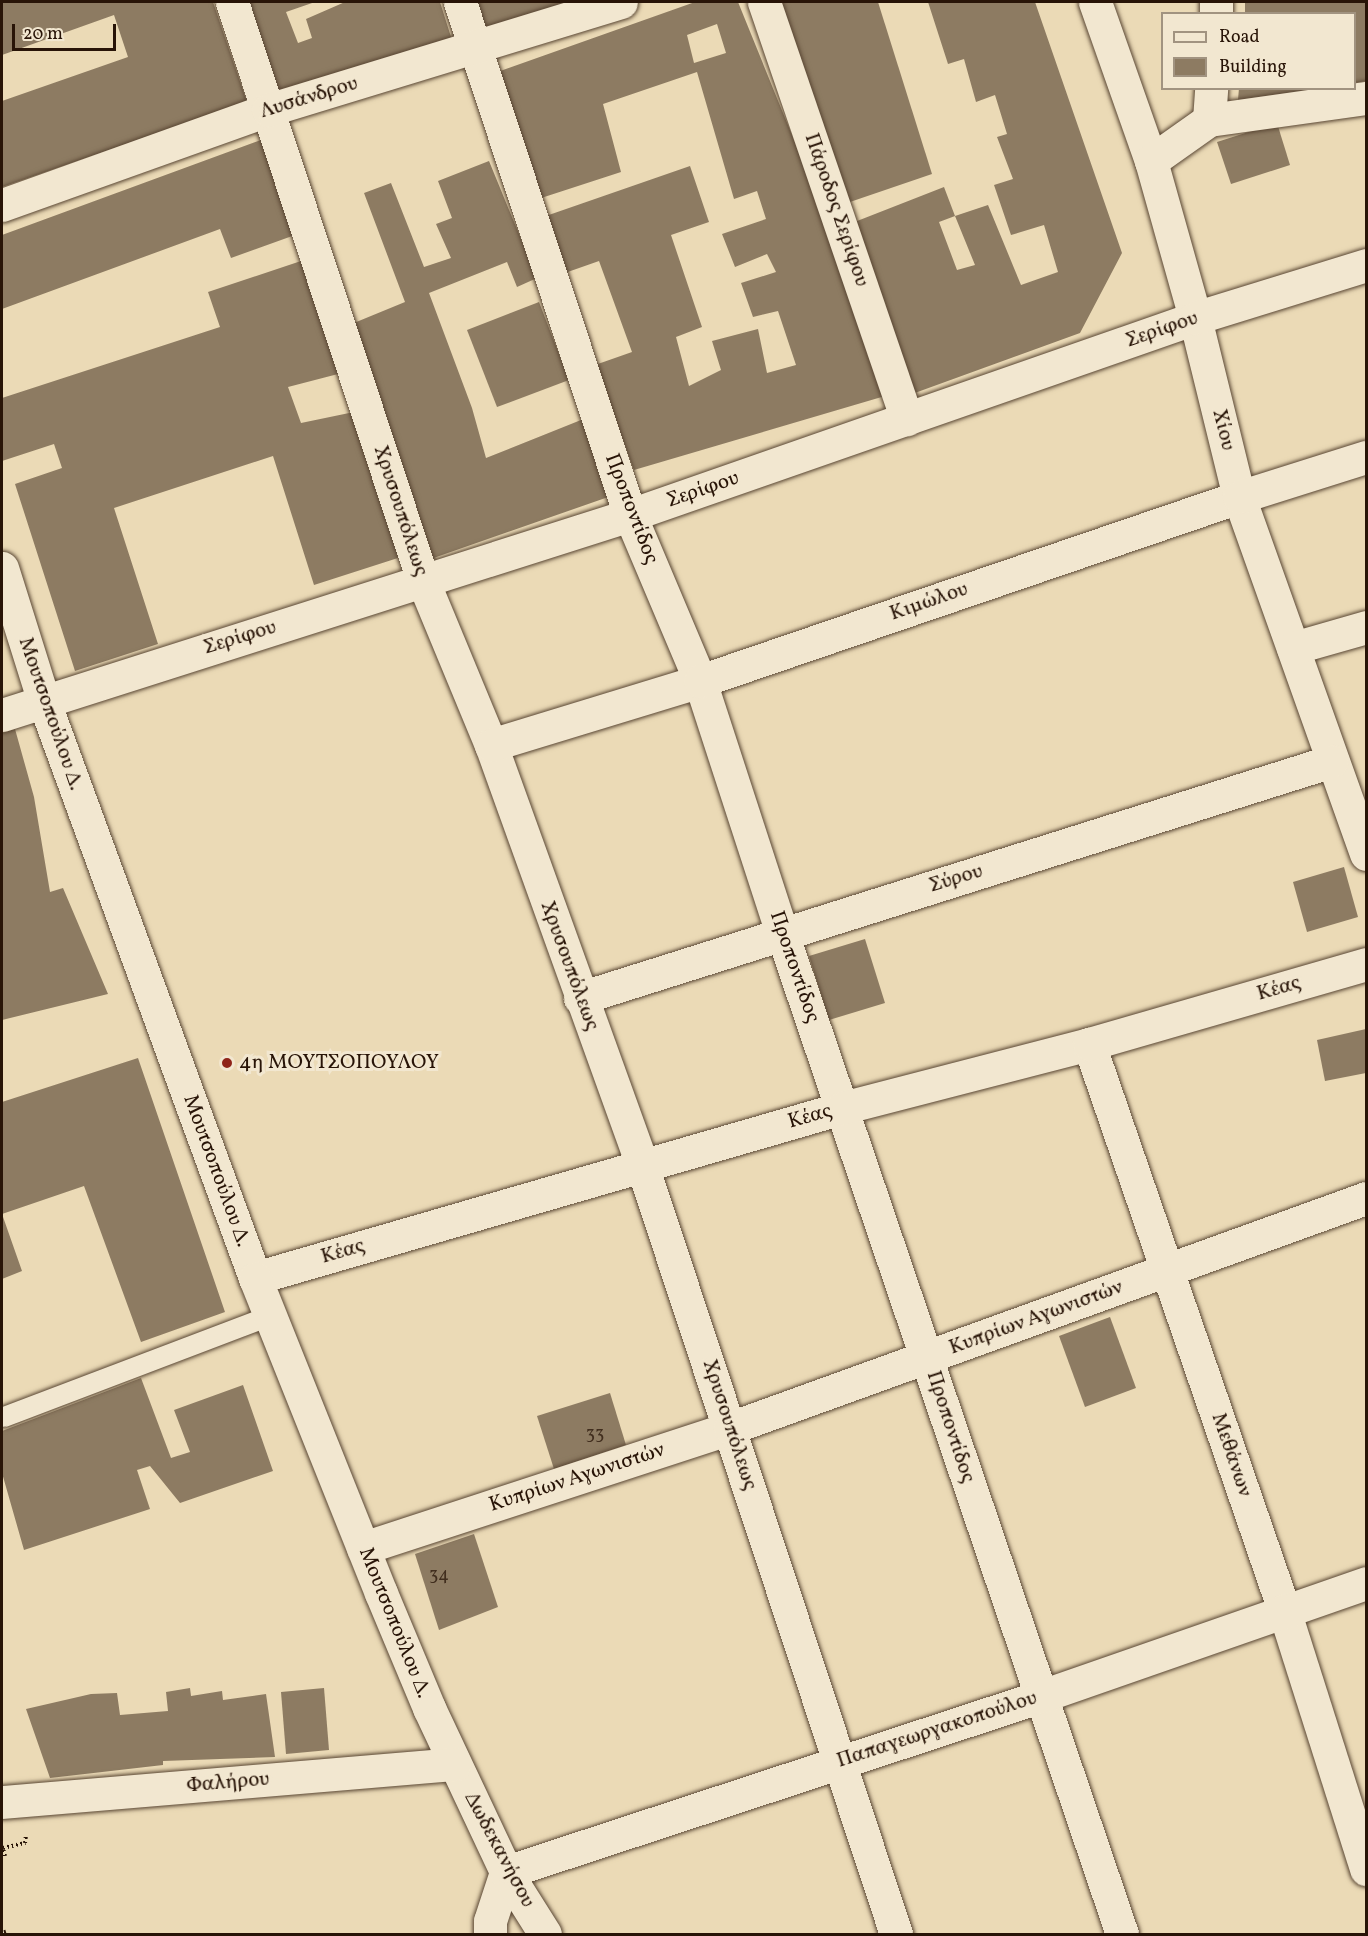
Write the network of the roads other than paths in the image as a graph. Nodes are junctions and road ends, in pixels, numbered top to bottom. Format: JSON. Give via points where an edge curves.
{"nodes":[{"id":1,"x":232,"y":2,"type":"edge"},
{"id":2,"x":460,"y":2,"type":"edge"},
{"id":3,"x":621,"y":2,"type":"edge"},
{"id":4,"x":764,"y":2,"type":"edge"},
{"id":5,"x":1095,"y":2,"type":"edge"},
{"id":6,"x":474,"y":48,"type":"junction"},
{"id":7,"x":1366,"y":98,"type":"edge"},
{"id":8,"x":1210,"y":104,"type":"edge"},
{"id":9,"x":268,"y":110,"type":"junction"},
{"id":10,"x":1151,"y":161,"type":"junction"},
{"id":11,"x":2,"y":205,"type":"edge"},
{"id":12,"x":1366,"y":265,"type":"edge"},
{"id":13,"x":1196,"y":318,"type":"junction"},
{"id":14,"x":908,"y":419,"type":"junction"},
{"id":15,"x":1366,"y":457,"type":"edge"},
{"id":16,"x":1239,"y":497,"type":"junction"},
{"id":17,"x":630,"y":515,"type":"junction"},
{"id":18,"x":2,"y":568,"type":"edge"},
{"id":19,"x":423,"y":581,"type":"junction"},
{"id":20,"x":1366,"y":627,"type":"edge"},
{"id":21,"x":1293,"y":648,"type":"junction"},
{"id":22,"x":700,"y":681,"type":"junction"},
{"id":23,"x":43,"y":699,"type":"junction"},
{"id":24,"x":2,"y":715,"type":"edge"},
{"id":25,"x":491,"y":745,"type":"junction"},
{"id":26,"x":1332,"y":761,"type":"junction"},
{"id":27,"x":1366,"y":854,"type":"edge"},
{"id":28,"x":782,"y":933,"type":"junction"},
{"id":29,"x":1366,"y":964,"type":"edge"},
{"id":30,"x":580,"y":998,"type":"junction"},
{"id":31,"x":1089,"y":1044,"type":"junction"},
{"id":32,"x":842,"y":1108,"type":"junction"},
{"id":33,"x":642,"y":1165,"type":"junction"},
{"id":34,"x":1366,"y":1198,"type":"edge"},
{"id":35,"x":1169,"y":1270,"type":"junction"},
{"id":36,"x":255,"y":1278,"type":"junction"},
{"id":37,"x":270,"y":1316,"type":"junction"},
{"id":38,"x":926,"y":1357,"type":"junction"},
{"id":39,"x":4,"y":1417,"type":"dead end"},
{"id":40,"x":730,"y":1428,"type":"junction"},
{"id":41,"x":363,"y":1548,"type":"junction"},
{"id":42,"x":1366,"y":1583,"type":"edge"},
{"id":43,"x":1284,"y":1610,"type":"junction"},
{"id":44,"x":1039,"y":1697,"type":"junction"},
{"id":45,"x":454,"y":1764,"type":"junction"},
{"id":46,"x":836,"y":1764,"type":"junction"},
{"id":47,"x":2,"y":1802,"type":"edge"},
{"id":48,"x":1366,"y":1869,"type":"edge"},
{"id":49,"x":506,"y":1872,"type":"junction"},
{"id":50,"x":490,"y":1935,"type":"edge"},
{"id":51,"x":545,"y":1935,"type":"edge"},
{"id":52,"x":896,"y":1935,"type":"edge"},
{"id":53,"x":1122,"y":1935,"type":"edge"}],
"edges":[{"from":1,"to":9,"type":"street","name":"Χρυσουπόλεως"},
{"from":2,"to":6,"type":"street","name":"Προποντίδος"},
{"from":3,"to":6,"type":"street","name":"Λυσάνδρου"},
{"from":4,"to":14,"type":"street","name":"Πάροδος Σερίφου"},
{"from":5,"to":10,"type":"street","name":"Χίου"},
{"from":6,"to":9,"type":"street","name":"Λυσάνδρου"},
{"from":6,"to":17,"type":"street","name":"Προποντίδος"},
{"from":7,"to":8,"type":"street"},
{"from":8,"to":10,"type":"street"},
{"from":9,"to":11,"type":"street","name":"Λυσάνδρου"},
{"from":9,"to":19,"type":"street","name":"Χρυσουπόλεως"},
{"from":10,"to":13,"type":"street","name":"Χίου"},
{"from":12,"to":13,"type":"street","name":"Σερίφου"},
{"from":13,"to":14,"type":"street","name":"Σερίφου"},
{"from":13,"to":16,"type":"street","name":"Χίου"},
{"from":14,"to":17,"type":"street","name":"Σερίφου"},
{"from":15,"to":16,"type":"street","name":"Κιμώλου"},
{"from":16,"to":21,"type":"street","name":"Χίου"},
{"from":16,"to":22,"type":"street","name":"Κιμώλου"},
{"from":17,"to":19,"type":"street","name":"Σερίφου"},
{"from":17,"to":22,"type":"street","name":"Προποντίδος"},
{"from":18,"to":23,"type":"street","name":"Μουτσοπούλου Δ."},
{"from":19,"to":23,"type":"street","name":"Σερίφου"},
{"from":19,"to":25,"type":"street","name":"Χρυσουπόλεως"},
{"from":20,"to":21,"type":"street"},
{"from":21,"to":26,"type":"street","name":"Χίου"},
{"from":22,"to":25,"type":"street","name":"Κιμώλου"},
{"from":22,"to":28,"type":"street","name":"Προποντίδος"},
{"from":23,"to":24,"type":"street","name":"Σερίφου"},
{"from":23,"to":36,"type":"street","name":"Μουτσοπούλου Δ."},
{"from":25,"to":30,"type":"street","name":"Χρυσουπόλεως"},
{"from":26,"to":27,"type":"street","name":"Χίου"},
{"from":26,"to":28,"type":"street","name":"Σύρου"},
{"from":28,"to":30,"type":"street","name":"Σύρου"},
{"from":28,"to":32,"type":"street","name":"Προποντίδος"},
{"from":29,"to":31,"type":"street","name":"Κέας"},
{"from":30,"to":33,"type":"street","name":"Χρυσουπόλεως"},
{"from":31,"to":32,"type":"street","name":"Κέας"},
{"from":31,"to":35,"type":"street","name":"Μεθάνων"},
{"from":32,"to":33,"type":"street","name":"Κέας"},
{"from":32,"to":38,"type":"street","name":"Προποντίδος"},
{"from":33,"to":36,"type":"street","name":"Κέας"},
{"from":33,"to":40,"type":"street","name":"Χρυσουπόλεως"},
{"from":34,"to":35,"type":"street","name":"Κυπρίων Αγωνιστών"},
{"from":35,"to":38,"type":"street","name":"Κυπρίων Αγωνιστών"},
{"from":35,"to":43,"type":"street","name":"Μεθάνων"},
{"from":36,"to":37,"type":"street","name":"Μουτσοπούλου Δ."},
{"from":37,"to":39,"type":"lane"},
{"from":37,"to":41,"type":"street","name":"Μουτσοπούλου Δ."},
{"from":38,"to":40,"type":"street","name":"Κυπρίων Αγωνιστών"},
{"from":38,"to":44,"type":"street","name":"Προποντίδος"},
{"from":40,"to":41,"type":"street","name":"Κυπρίων Αγωνιστών"},
{"from":40,"to":46,"type":"street","name":"Χρυσουπόλεως"},
{"from":41,"to":45,"type":"street","name":"Μουτσοπούλου Δ."},
{"from":42,"to":43,"type":"street","name":"Παπαγεωργακοπούλου"},
{"from":43,"to":44,"type":"street","name":"Παπαγεωργακοπούλου"},
{"from":43,"to":48,"type":"street","name":"Μεθάνων"},
{"from":44,"to":46,"type":"street","name":"Παπαγεωργακοπούλου"},
{"from":44,"to":53,"type":"street","name":"Προποντίδος"},
{"from":45,"to":47,"type":"street","name":"Φαλήρου"},
{"from":45,"to":49,"type":"street","name":"Δωδεκανήσου"},
{"from":46,"to":49,"type":"street","name":"Παπαγεωργακοπούλου"},
{"from":46,"to":52,"type":"street","name":"Χρυσουπόλεως"},
{"from":49,"to":50,"type":"street","via":[[490,1921]]},
{"from":49,"to":51,"type":"street","name":"Δωδεκανήσου"}]}
